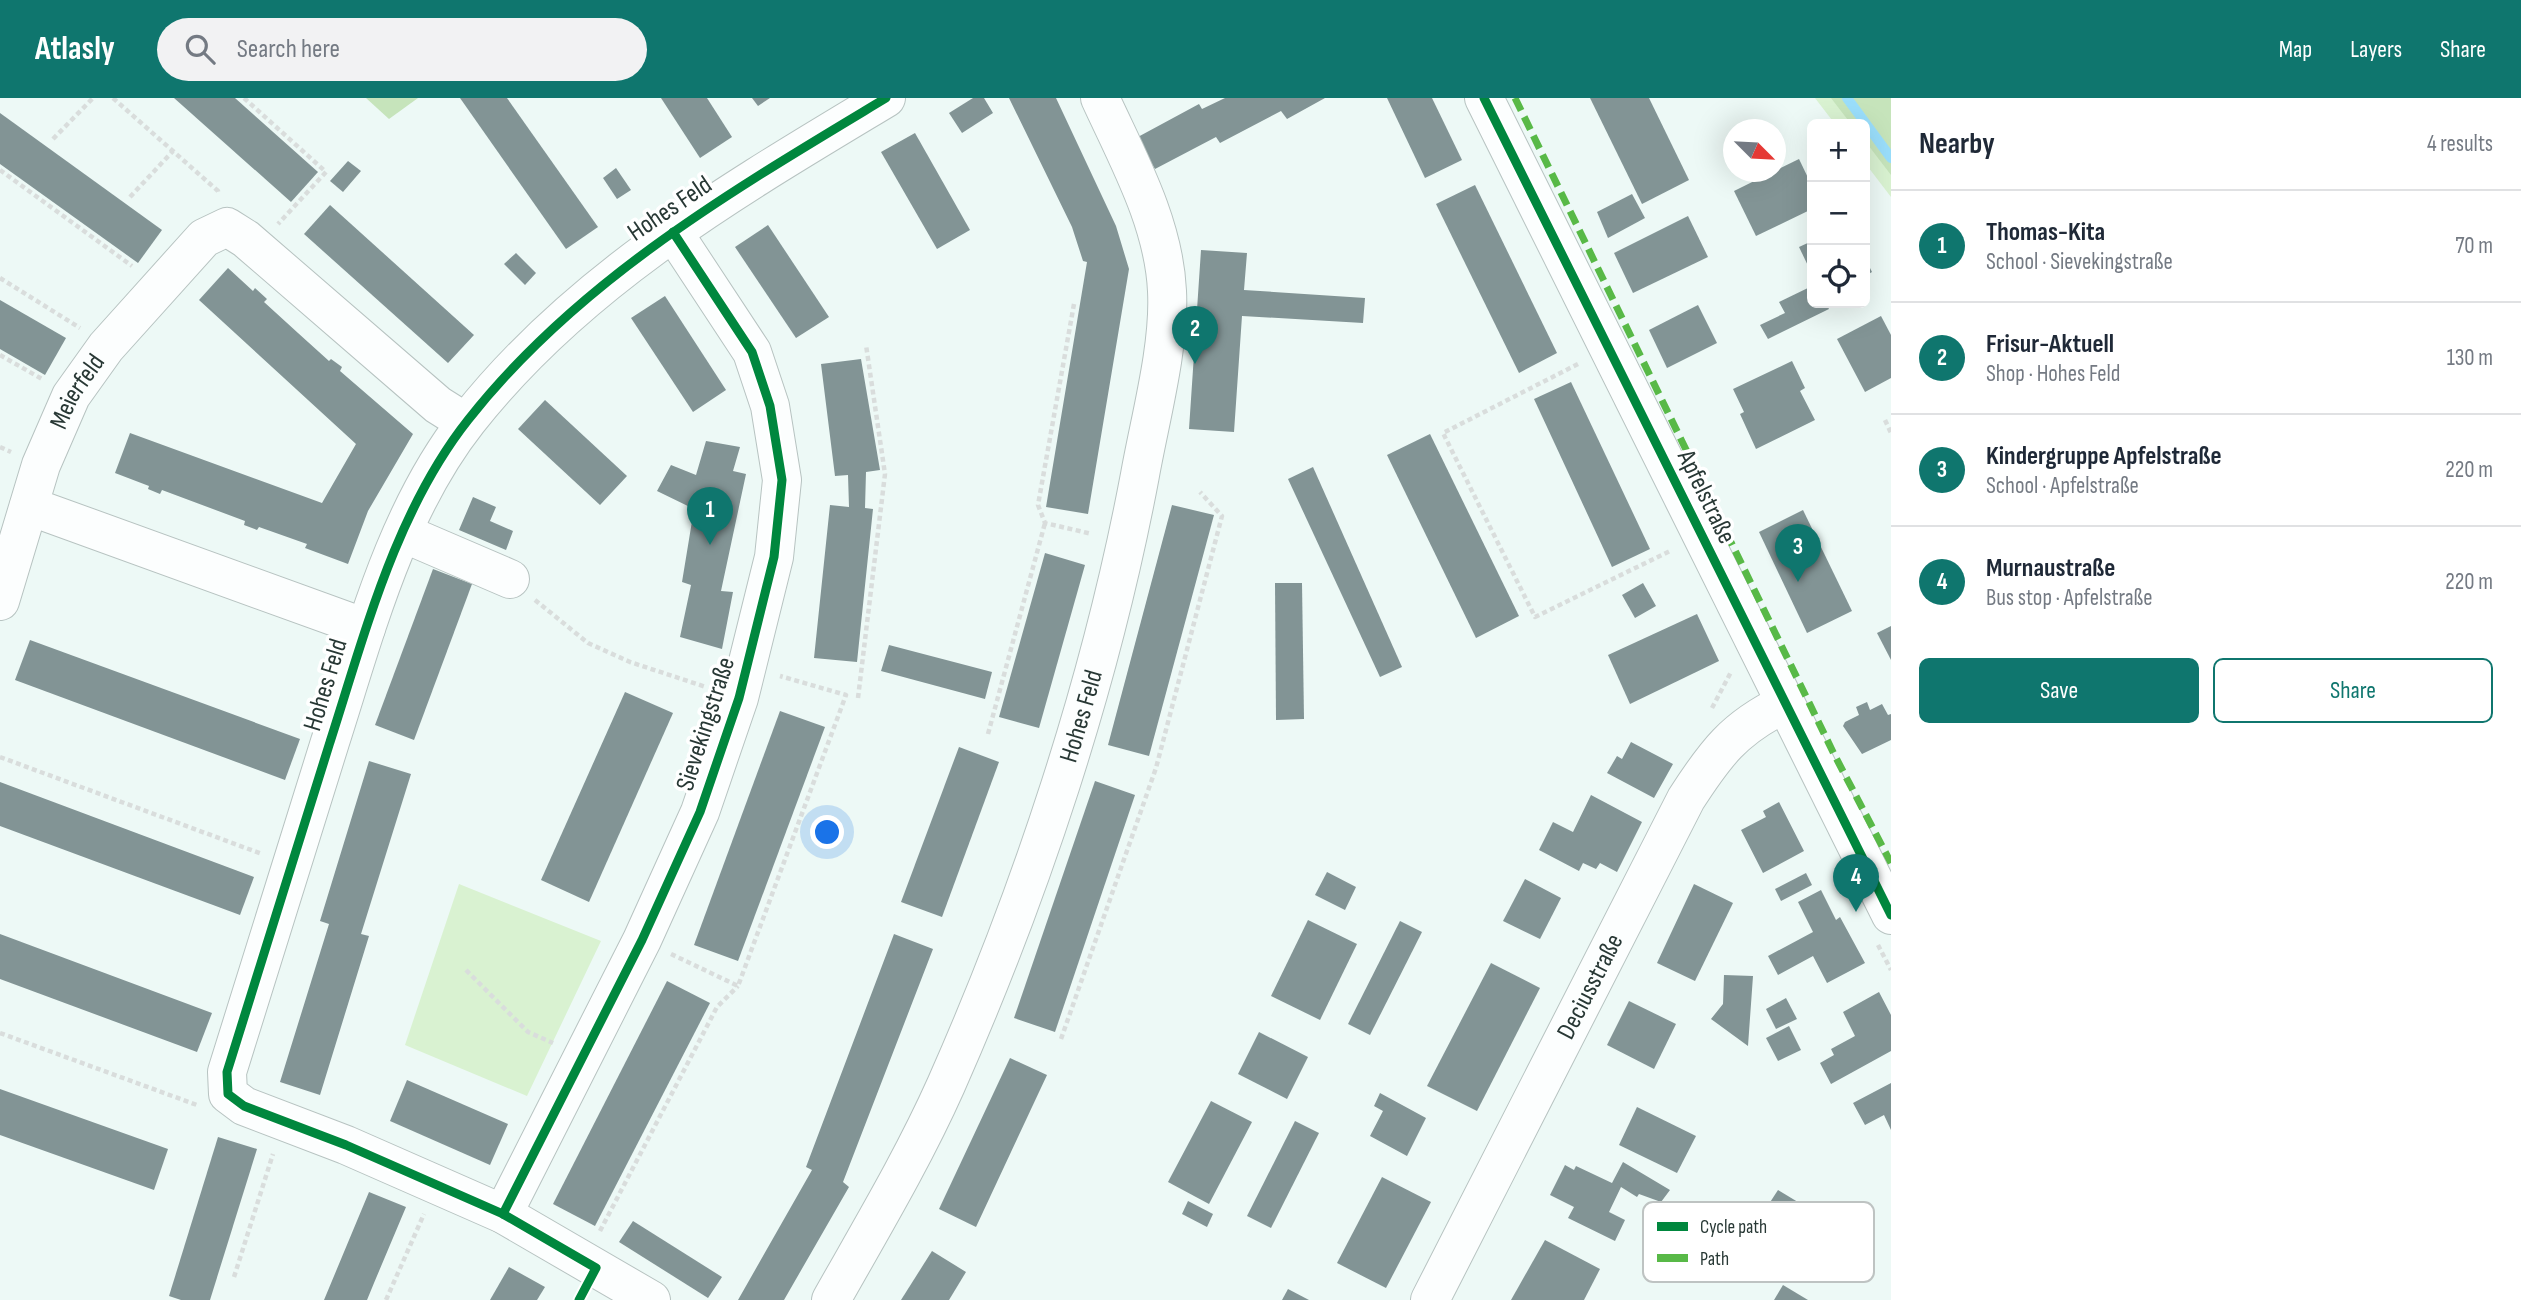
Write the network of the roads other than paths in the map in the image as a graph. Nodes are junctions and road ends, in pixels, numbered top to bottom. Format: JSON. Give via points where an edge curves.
{"nodes":[{"id":1,"x":886,"y":98,"type":"edge"},
{"id":2,"x":1484,"y":98,"type":"edge"},
{"id":3,"x":1102,"y":99,"type":"edge"},
{"id":4,"x":673,"y":232,"type":"junction"},
{"id":5,"x":466,"y":422,"type":"junction"},
{"id":6,"x":29,"y":506,"type":"junction"},
{"id":7,"x":403,"y":533,"type":"junction"},
{"id":8,"x":510,"y":579,"type":"road end"},
{"id":9,"x":0,"y":601,"type":"edge"},
{"id":10,"x":366,"y":628,"type":"junction"},
{"id":11,"x":1784,"y":704,"type":"junction"},
{"id":12,"x":1891,"y":915,"type":"edge"},
{"id":13,"x":503,"y":1214,"type":"junction"},
{"id":14,"x":651,"y":1300,"type":"edge"},
{"id":15,"x":831,"y":1300,"type":"edge"},
{"id":16,"x":1430,"y":1300,"type":"edge"}],
"edges":[{"from":1,"to":4,"type":"street","name":"Hohes Feld","via":[[777,162]]},
{"from":2,"to":11,"type":"street","name":"Apfelstraße"},
{"from":3,"to":15,"type":"street","name":"Hohes Feld","via":[[1158,237],[1167,292],[1161,363],[1127,542],[1069,755],[998,958],[945,1087]]},
{"from":4,"to":5,"type":"street","name":"Hohes Feld","via":[[551,329]]},
{"from":4,"to":13,"type":"street","name":"Sievekingstraße","via":[[752,352],[770,406],[782,480],[774,557],[748,667],[700,812],[642,940]]},
{"from":5,"to":6,"type":"street","name":"Meierfeld","via":[[438,405],[242,237],[204,237],[106,347],[71,396]]},
{"from":5,"to":7,"type":"street","name":"Hohes Feld","via":[[430,477]]},
{"from":6,"to":9,"type":"street","name":"Meierfeld"},
{"from":6,"to":10,"type":"street","name":"Hohes Feld"},
{"from":7,"to":8,"type":"street"},
{"from":7,"to":10,"type":"street","name":"Hohes Feld"},
{"from":10,"to":13,"type":"street","name":"Hohes Feld","via":[[227,1072],[228,1094],[244,1106]]},
{"from":11,"to":12,"type":"street","name":"Apfelstraße"},
{"from":11,"to":16,"type":"street","name":"Deciusstraße","via":[[1736,732],[1714,755],[1686,799]]},
{"from":13,"to":14,"type":"street"}]}
